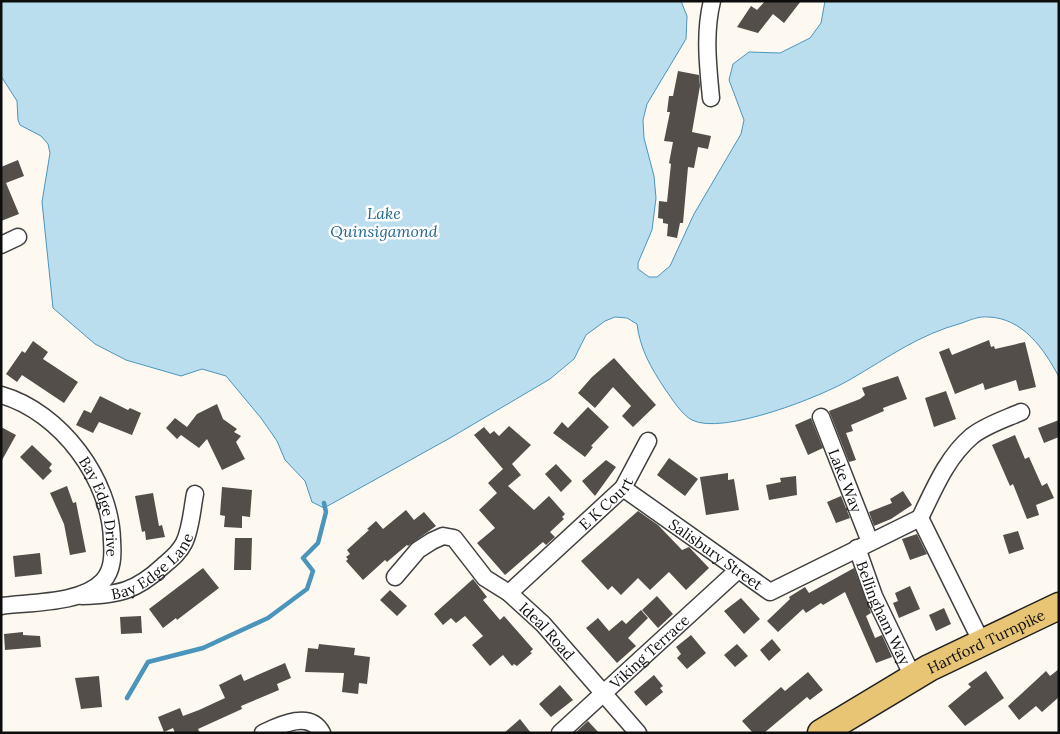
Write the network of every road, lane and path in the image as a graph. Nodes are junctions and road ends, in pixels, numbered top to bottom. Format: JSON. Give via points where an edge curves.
{"nodes":[{"id":1,"x":712,"y":1,"type":"edge"},
{"id":2,"x":711,"y":98,"type":"dead end"},
{"id":3,"x":18,"y":237,"type":"dead end"},
{"id":4,"x":1,"y":245,"type":"edge"},
{"id":5,"x":1,"y":395,"type":"edge"},
{"id":6,"x":1021,"y":412,"type":"dead end"},
{"id":7,"x":821,"y":417,"type":"dead end"},
{"id":8,"x":648,"y":441,"type":"dead end"},
{"id":9,"x":623,"y":488,"type":"junction"},
{"id":10,"x":195,"y":494,"type":"dead end"},
{"id":11,"x":920,"y":518,"type":"junction"},
{"id":12,"x":863,"y":545,"type":"junction"},
{"id":13,"x":738,"y":570,"type":"junction"},
{"id":14,"x":395,"y":577,"type":"dead end"},
{"id":15,"x":509,"y":593,"type":"junction"},
{"id":16,"x":73,"y":596,"type":"junction"},
{"id":17,"x":1,"y":606,"type":"edge"},
{"id":18,"x":1059,"y":606,"type":"edge"},
{"id":19,"x":982,"y":642,"type":"junction"},
{"id":20,"x":913,"y":677,"type":"junction"},
{"id":21,"x":603,"y":694,"type":"junction"},
{"id":22,"x":263,"y":733,"type":"edge"},
{"id":23,"x":322,"y":733,"type":"edge"},
{"id":24,"x":560,"y":733,"type":"edge"},
{"id":25,"x":638,"y":733,"type":"edge"},
{"id":26,"x":820,"y":733,"type":"edge"}],
"edges":[{"from":1,"to":2,"type":"street","via":[[707,52]]},
{"from":3,"to":4,"type":"street"},
{"from":5,"to":16,"type":"street","name":"Bay Edge Drive","via":[[31,409],[64,435],[104,496],[112,528],[111,566],[97,586]]},
{"from":6,"to":11,"type":"street","via":[[972,436],[954,455]]},
{"from":7,"to":12,"type":"street","name":"Lake Way"},
{"from":8,"to":9,"type":"street","name":"E K Court"},
{"from":9,"to":13,"type":"street","name":"Salisbury Street"},
{"from":9,"to":15,"type":"street","name":"E K Court"},
{"from":10,"to":16,"type":"street","name":"Bay Edge Lane","via":[[185,542],[178,553],[144,582],[112,595]]},
{"from":11,"to":12,"type":"street","name":"Salisbury Street"},
{"from":11,"to":19,"type":"street"},
{"from":12,"to":13,"type":"street","name":"Salisbury Street","via":[[770,592]]},
{"from":12,"to":20,"type":"street","name":"Bellingham Way","via":[[874,596]]},
{"from":13,"to":21,"type":"street","name":"Viking Terrace"},
{"from":14,"to":15,"type":"street","name":"Ideal Road","via":[[418,550],[448,535],[454,538],[485,578]]},
{"from":15,"to":21,"type":"street","name":"Ideal Road","via":[[543,624]]},
{"from":16,"to":17,"type":"street","name":"Bay Edge Drive"},
{"from":18,"to":19,"type":"main road","name":"Hartford Turnpike"},
{"from":19,"to":20,"type":"main road","name":"Hartford Turnpike"},
{"from":20,"to":26,"type":"main road","name":"Hartford Turnpike"},
{"from":21,"to":24,"type":"street","name":"Viking Terrace"},
{"from":21,"to":25,"type":"street","name":"Ideal Road"},
{"from":22,"to":23,"type":"street","via":[[300,721],[312,722]]}]}
